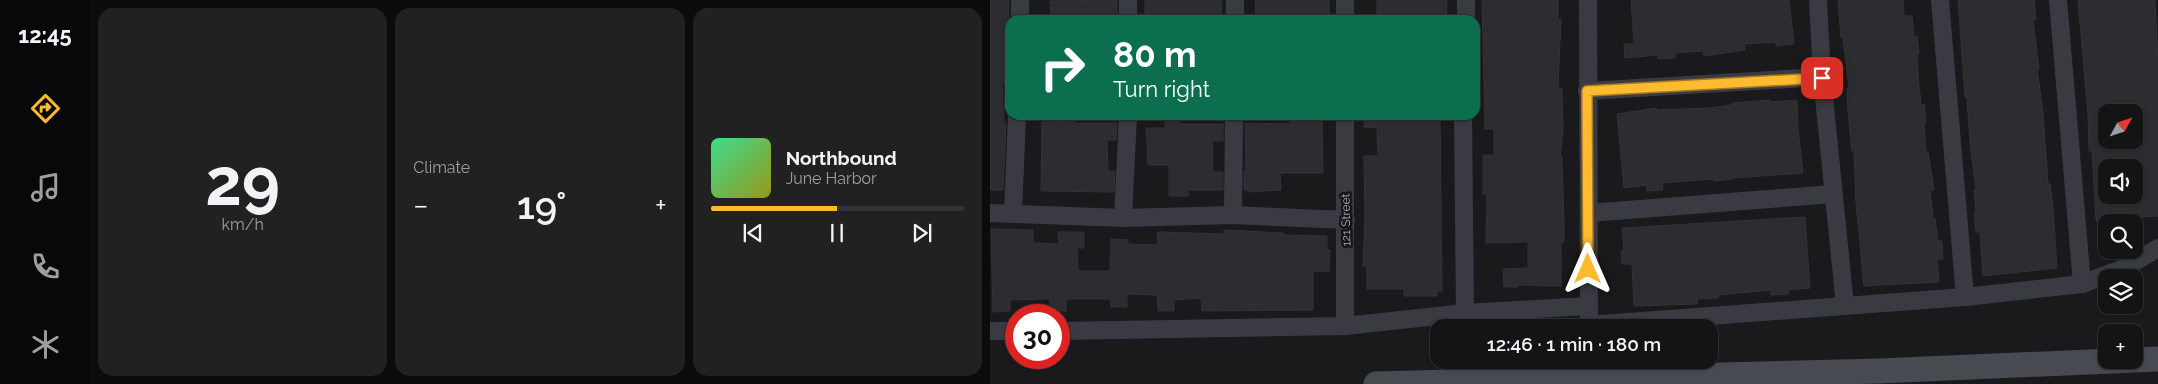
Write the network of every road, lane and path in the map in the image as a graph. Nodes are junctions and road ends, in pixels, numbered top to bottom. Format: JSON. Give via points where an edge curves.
{"nodes":[{"id":1,"x":1020,"y":0,"type":"edge"},
{"id":2,"x":1128,"y":0,"type":"edge"},
{"id":3,"x":1235,"y":0,"type":"edge"},
{"id":4,"x":1345,"y":0,"type":"edge"},
{"id":5,"x":1466,"y":0,"type":"edge"},
{"id":6,"x":1588,"y":0,"type":"edge"},
{"id":7,"x":1818,"y":0,"type":"edge"},
{"id":8,"x":1940,"y":0,"type":"edge"},
{"id":9,"x":2058,"y":0,"type":"edge"},
{"id":10,"x":1020,"y":15,"type":"edge"},
{"id":11,"x":1128,"y":15,"type":"edge"},
{"id":12,"x":1235,"y":15,"type":"edge"},
{"id":13,"x":1345,"y":15,"type":"edge"},
{"id":14,"x":1466,"y":15,"type":"edge"},
{"id":15,"x":1822,"y":78,"type":"junction"},
{"id":16,"x":1587,"y":91,"type":"junction"},
{"id":17,"x":1017,"y":120,"type":"edge"},
{"id":18,"x":1128,"y":120,"type":"edge"},
{"id":19,"x":1234,"y":120,"type":"edge"},
{"id":20,"x":1345,"y":120,"type":"edge"},
{"id":21,"x":1463,"y":120,"type":"edge"},
{"id":22,"x":1833,"y":194,"type":"junction"},
{"id":23,"x":990,"y":213,"type":"edge"},
{"id":24,"x":1589,"y":213,"type":"junction"},
{"id":25,"x":1013,"y":214,"type":"junction"},
{"id":26,"x":1233,"y":215,"type":"junction"},
{"id":27,"x":1123,"y":218,"type":"junction"},
{"id":28,"x":1346,"y":220,"type":"junction"},
{"id":29,"x":2158,"y":248,"type":"edge"},
{"id":30,"x":2082,"y":284,"type":"junction"},
{"id":31,"x":1965,"y":297,"type":"junction"},
{"id":32,"x":1588,"y":306,"type":"junction"},
{"id":33,"x":1845,"y":306,"type":"junction"},
{"id":34,"x":1465,"y":313,"type":"junction"},
{"id":35,"x":1589,"y":319,"type":"edge"},
{"id":36,"x":1679,"y":319,"type":"edge"},
{"id":37,"x":1345,"y":326,"type":"junction"},
{"id":38,"x":990,"y":331,"type":"edge"},
{"id":39,"x":1005,"y":331,"type":"edge"},
{"id":40,"x":1070,"y":331,"type":"edge"},
{"id":41,"x":2158,"y":359,"type":"edge"},
{"id":42,"x":1589,"y":369,"type":"edge"},
{"id":43,"x":1376,"y":384,"type":"edge"}],
"edges":[{"from":1,"to":10,"type":"street"},
{"from":2,"to":11,"type":"street"},
{"from":3,"to":12,"type":"street"},
{"from":4,"to":13,"type":"street"},
{"from":5,"to":14,"type":"street"},
{"from":6,"to":16,"type":"street"},
{"from":7,"to":15,"type":"street"},
{"from":8,"to":31,"type":"street"},
{"from":9,"to":30,"type":"street"},
{"from":15,"to":16,"type":"street"},
{"from":15,"to":22,"type":"street"},
{"from":16,"to":24,"type":"street"},
{"from":17,"to":25,"type":"street"},
{"from":18,"to":27,"type":"street"},
{"from":19,"to":26,"type":"street"},
{"from":20,"to":28,"type":"street","name":"121 Street"},
{"from":21,"to":34,"type":"street"},
{"from":22,"to":24,"type":"street"},
{"from":22,"to":33,"type":"street"},
{"from":23,"to":25,"type":"street"},
{"from":24,"to":32,"type":"street"},
{"from":25,"to":27,"type":"street"},
{"from":26,"to":27,"type":"street"},
{"from":26,"to":28,"type":"street"},
{"from":28,"to":37,"type":"street","name":"121 Street"},
{"from":29,"to":30,"type":"street","via":[[2124,268]]},
{"from":30,"to":31,"type":"street"},
{"from":31,"to":33,"type":"street"},
{"from":32,"to":34,"type":"street"},
{"from":32,"to":35,"type":"street"},
{"from":33,"to":36,"type":"street"},
{"from":34,"to":37,"type":"street"},
{"from":37,"to":40,"type":"street"},
{"from":38,"to":39,"type":"street"},
{"from":41,"to":42,"type":"street","via":[[1880,372]]},
{"from":42,"to":43,"type":"street"}]}
